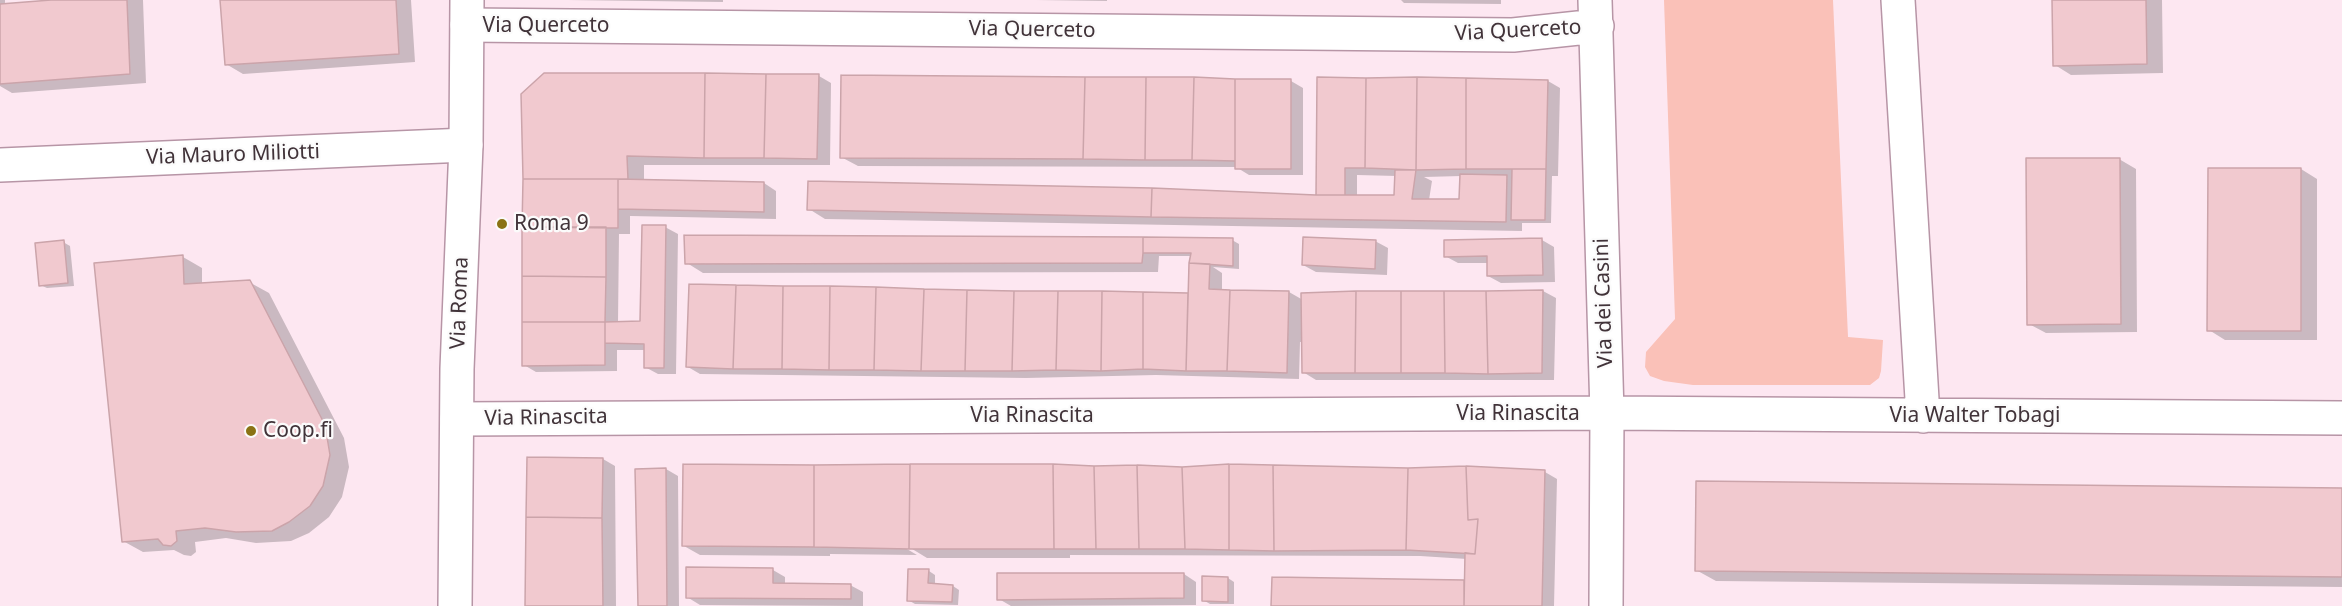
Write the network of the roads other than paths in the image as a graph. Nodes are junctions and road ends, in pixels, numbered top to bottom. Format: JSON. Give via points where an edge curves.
{"nodes":[{"id":1,"x":1898,"y":0,"type":"edge"},
{"id":2,"x":467,"y":13,"type":"edge"},
{"id":3,"x":1596,"y":13,"type":"edge"},
{"id":4,"x":466,"y":145,"type":"junction"},
{"id":5,"x":0,"y":165,"type":"edge"},
{"id":6,"x":1607,"y":413,"type":"junction"},
{"id":7,"x":1923,"y":416,"type":"junction"},
{"id":8,"x":2342,"y":418,"type":"edge"},
{"id":9,"x":457,"y":419,"type":"junction"},
{"id":10,"x":455,"y":606,"type":"edge"},
{"id":11,"x":1606,"y":606,"type":"edge"}],
"edges":[{"from":1,"to":7,"type":"street"},
{"from":2,"to":3,"type":"street","name":"Via Querceto","via":[[1514,35]]},
{"from":2,"to":4,"type":"street","name":"Via Roma"},
{"from":3,"to":6,"type":"street","name":"Via dei Casini"},
{"from":4,"to":5,"type":"street","name":"Via Mauro Miliotti"},
{"from":4,"to":9,"type":"street","name":"Via Roma"},
{"from":6,"to":7,"type":"street","name":"Via Walter Tobagi"},
{"from":6,"to":9,"type":"street","name":"Via Rinascita"},
{"from":6,"to":11,"type":"street","name":"Via dei Casini"},
{"from":7,"to":8,"type":"street","name":"Via Walter Tobagi"},
{"from":9,"to":10,"type":"street","name":"Via Roma"}]}
